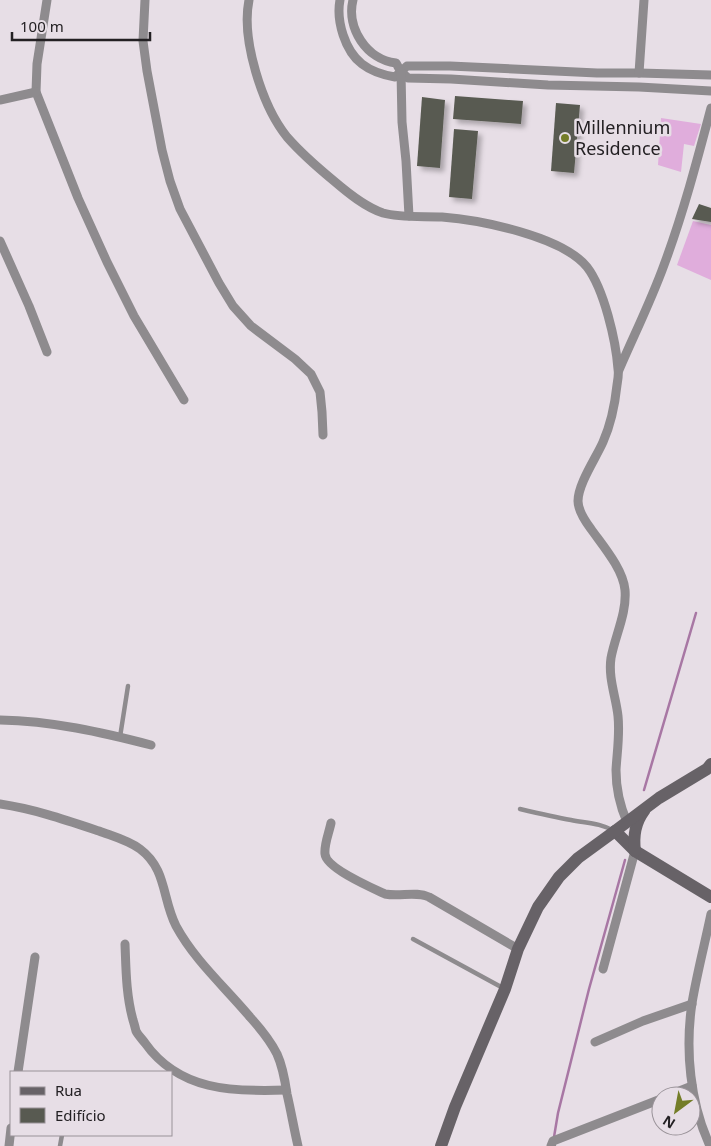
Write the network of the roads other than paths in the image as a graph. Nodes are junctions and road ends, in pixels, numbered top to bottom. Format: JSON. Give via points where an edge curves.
{"nodes":[{"id":1,"x":47,"y":0,"type":"edge"},
{"id":2,"x":145,"y":0,"type":"edge"},
{"id":3,"x":249,"y":0,"type":"edge"},
{"id":4,"x":340,"y":0,"type":"edge"},
{"id":5,"x":353,"y":0,"type":"edge"},
{"id":6,"x":644,"y":0,"type":"edge"},
{"id":7,"x":401,"y":72,"type":"junction"},
{"id":8,"x":639,"y":73,"type":"junction"},
{"id":9,"x":711,"y":74,"type":"edge"},
{"id":10,"x":711,"y":91,"type":"edge"},
{"id":11,"x":36,"y":92,"type":"junction"},
{"id":12,"x":0,"y":100,"type":"edge"},
{"id":13,"x":711,"y":108,"type":"edge"},
{"id":14,"x":409,"y":216,"type":"junction"},
{"id":15,"x":0,"y":241,"type":"edge"},
{"id":16,"x":47,"y":352,"type":"dead end"},
{"id":17,"x":619,"y":371,"type":"junction"},
{"id":18,"x":184,"y":400,"type":"dead end"},
{"id":19,"x":323,"y":435,"type":"dead end"},
{"id":20,"x":128,"y":686,"type":"dead end"},
{"id":21,"x":0,"y":720,"type":"edge"},
{"id":22,"x":120,"y":737,"type":"junction"},
{"id":23,"x":151,"y":745,"type":"dead end"},
{"id":24,"x":710,"y":767,"type":"edge"},
{"id":25,"x":0,"y":804,"type":"edge"},
{"id":26,"x":649,"y":805,"type":"junction"},
{"id":27,"x":520,"y":809,"type":"dead end"},
{"id":28,"x":627,"y":822,"type":"junction"},
{"id":29,"x":331,"y":823,"type":"dead end"},
{"id":30,"x":615,"y":832,"type":"junction"},
{"id":31,"x":635,"y":851,"type":"junction"},
{"id":32,"x":711,"y":897,"type":"edge"},
{"id":33,"x":711,"y":914,"type":"edge"},
{"id":34,"x":413,"y":940,"type":"dead end"},
{"id":35,"x":125,"y":944,"type":"dead end"},
{"id":36,"x":518,"y":949,"type":"junction"},
{"id":37,"x":35,"y":957,"type":"dead end"},
{"id":38,"x":604,"y":969,"type":"dead end"},
{"id":39,"x":505,"y":989,"type":"junction"},
{"id":40,"x":692,"y":1004,"type":"junction"},
{"id":41,"x":595,"y":1042,"type":"dead end"},
{"id":42,"x":18,"y":1071,"type":"edge"},
{"id":43,"x":692,"y":1086,"type":"edge"},
{"id":44,"x":286,"y":1090,"type":"junction"},
{"id":45,"x":651,"y":1102,"type":"edge"},
{"id":46,"x":701,"y":1121,"type":"edge"},
{"id":47,"x":555,"y":1142,"type":"edge"},
{"id":48,"x":298,"y":1146,"type":"edge"},
{"id":49,"x":441,"y":1146,"type":"edge"},
{"id":50,"x":710,"y":1146,"type":"edge"}],
"edges":[{"from":1,"to":11,"type":"street"},
{"from":2,"to":19,"type":"street","via":[[143,41],[147,71],[162,150],[180,209],[233,306],[251,326],[311,374],[320,392]]},
{"from":3,"to":14,"type":"street","via":[[247,28],[259,84],[286,136],[311,162],[361,202],[383,213]]},
{"from":4,"to":7,"type":"street","via":[[339,18],[344,36],[358,60],[387,76]]},
{"from":5,"to":7,"type":"street","via":[[352,17],[362,43],[376,56],[396,63]]},
{"from":6,"to":8,"type":"street"},
{"from":7,"to":8,"type":"street","via":[[407,66],[414,66]]},
{"from":7,"to":10,"type":"street","via":[[408,78]]},
{"from":7,"to":14,"type":"street"},
{"from":8,"to":9,"type":"street"},
{"from":11,"to":12,"type":"street"},
{"from":11,"to":18,"type":"street","via":[[107,262],[134,316]]},
{"from":13,"to":17,"type":"street","via":[[664,267]]},
{"from":14,"to":17,"type":"street","via":[[446,218],[509,229],[570,252],[586,265],[595,280],[612,328]]},
{"from":15,"to":16,"type":"street"},
{"from":17,"to":28,"type":"street","via":[[608,431],[581,486],[578,505],[619,571],[625,587],[610,668],[619,725],[617,783]]},
{"from":20,"to":22,"type":"lane"},
{"from":21,"to":22,"type":"street","via":[[56,724]]},
{"from":22,"to":23,"type":"street"},
{"from":24,"to":26,"type":"main road"},
{"from":25,"to":44,"type":"street","via":[[119,838],[151,858],[160,874],[175,924],[187,944],[264,1033],[283,1070]]},
{"from":26,"to":28,"type":"main road"},
{"from":26,"to":31,"type":"main road","via":[[635,831]]},
{"from":27,"to":30,"type":"lane","via":[[600,825]]},
{"from":28,"to":30,"type":"main road"},
{"from":29,"to":36,"type":"street","via":[[324,853],[337,869],[385,894],[430,897]]},
{"from":30,"to":31,"type":"main road"},
{"from":30,"to":36,"type":"main road","via":[[578,858],[559,877],[538,907]]},
{"from":31,"to":32,"type":"main road"},
{"from":31,"to":38,"type":"street"},
{"from":33,"to":40,"type":"street"},
{"from":34,"to":39,"type":"lane"},
{"from":35,"to":44,"type":"street","via":[[129,1006],[136,1030],[153,1054],[173,1071],[195,1082],[223,1088]]},
{"from":36,"to":39,"type":"main road"},
{"from":37,"to":42,"type":"street"},
{"from":39,"to":49,"type":"main road"},
{"from":40,"to":41,"type":"street"},
{"from":40,"to":43,"type":"street","via":[[689,1032]]},
{"from":44,"to":48,"type":"street"},
{"from":45,"to":47,"type":"street"},
{"from":46,"to":50,"type":"street"}]}
